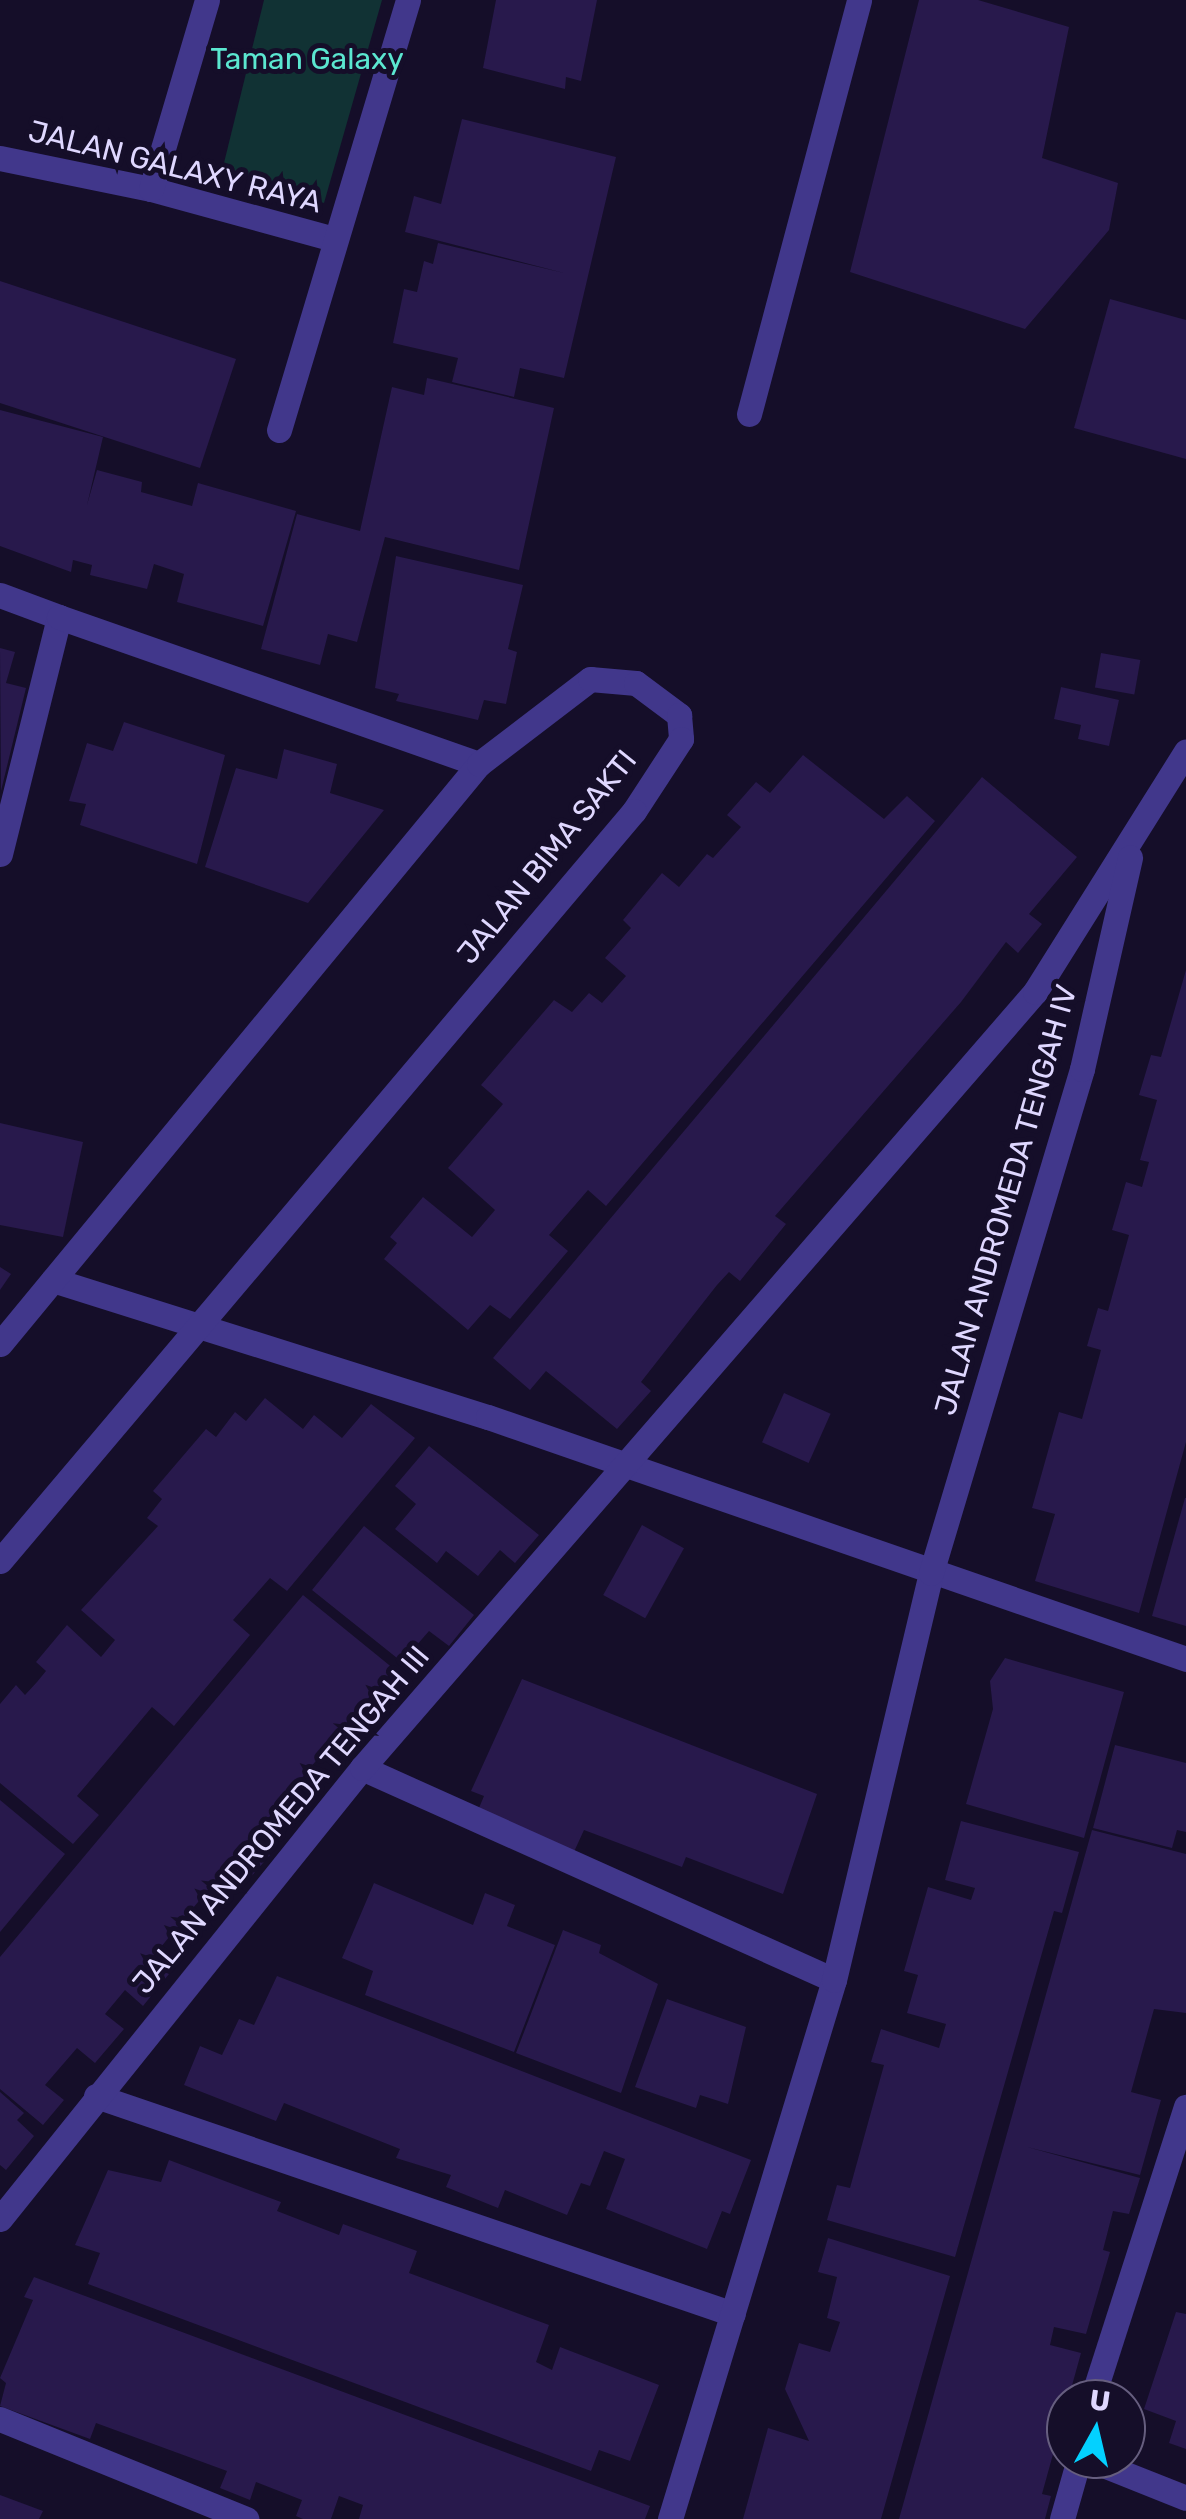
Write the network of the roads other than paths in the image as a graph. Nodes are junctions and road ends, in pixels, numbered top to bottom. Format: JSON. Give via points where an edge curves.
{"nodes":[{"id":1,"x":206,"y":0,"type":"edge"},
{"id":2,"x":408,"y":0,"type":"edge"},
{"id":3,"x":859,"y":0,"type":"edge"},
{"id":4,"x":0,"y":158,"type":"edge"},
{"id":5,"x":151,"y":189,"type":"junction"},
{"id":6,"x":334,"y":239,"type":"junction"},
{"id":7,"x":749,"y":414,"type":"dead end"},
{"id":8,"x":279,"y":430,"type":"dead end"},
{"id":9,"x":0,"y":595,"type":"edge"},
{"id":10,"x":59,"y":617,"type":"junction"},
{"id":11,"x":1186,"y":751,"type":"edge"},
{"id":12,"x":480,"y":764,"type":"junction"},
{"id":13,"x":1133,"y":842,"type":"junction"},
{"id":14,"x":0,"y":854,"type":"edge"},
{"id":15,"x":53,"y":1280,"type":"junction"},
{"id":16,"x":194,"y":1328,"type":"junction"},
{"id":17,"x":0,"y":1344,"type":"edge"},
{"id":18,"x":619,"y":1468,"type":"junction"},
{"id":19,"x":0,"y":1561,"type":"edge"},
{"id":20,"x":931,"y":1573,"type":"junction"},
{"id":21,"x":1186,"y":1659,"type":"edge"},
{"id":22,"x":362,"y":1768,"type":"junction"},
{"id":23,"x":834,"y":1980,"type":"junction"},
{"id":24,"x":96,"y":2096,"type":"junction"},
{"id":25,"x":1186,"y":2106,"type":"edge"},
{"id":26,"x":0,"y":2219,"type":"edge"},
{"id":27,"x":733,"y":2314,"type":"junction"},
{"id":28,"x":1098,"y":2379,"type":"edge"},
{"id":29,"x":0,"y":2419,"type":"edge"},
{"id":30,"x":1073,"y":2479,"type":"edge"},
{"id":31,"x":1138,"y":2479,"type":"edge"},
{"id":32,"x":1186,"y":2498,"type":"edge"},
{"id":33,"x":246,"y":2519,"type":"edge"},
{"id":34,"x":670,"y":2519,"type":"edge"},
{"id":35,"x":1062,"y":2519,"type":"edge"}],
"edges":[{"from":1,"to":5,"type":"street"},
{"from":2,"to":6,"type":"street","name":"JALAN GALAXY RAYA"},
{"from":3,"to":7,"type":"street"},
{"from":4,"to":5,"type":"street","name":"JALAN GALAXY RAYA"},
{"from":5,"to":6,"type":"street","name":"JALAN GALAXY RAYA"},
{"from":6,"to":8,"type":"street","name":"JALAN GALAXY RAYA"},
{"from":9,"to":10,"type":"street"},
{"from":10,"to":12,"type":"street"},
{"from":10,"to":14,"type":"street"},
{"from":11,"to":13,"type":"street"},
{"from":12,"to":15,"type":"street","name":"JALAN BIMA SAKTI"},
{"from":12,"to":16,"type":"street","name":"JALAN BIMA SAKTI","via":[[590,679],[636,684],[678,715],[681,739],[634,810]]},
{"from":13,"to":18,"type":"street","name":"JALAN ANDROMEDA TENGAH III","via":[[1035,992]]},
{"from":13,"to":20,"type":"street","name":"JALAN ANDROMEDA TENGAH IV","via":[[1082,1070]]},
{"from":15,"to":16,"type":"street"},
{"from":15,"to":17,"type":"street","name":"JALAN BIMA SAKTI"},
{"from":16,"to":18,"type":"street","via":[[488,1417]]},
{"from":16,"to":19,"type":"street","name":"JALAN BIMA SAKTI"},
{"from":18,"to":20,"type":"street"},
{"from":18,"to":22,"type":"street","name":"JALAN ANDROMEDA TENGAH III"},
{"from":20,"to":21,"type":"street"},
{"from":20,"to":23,"type":"street","name":"JALAN ANDROMEDA TENGAH IV"},
{"from":22,"to":23,"type":"street"},
{"from":22,"to":24,"type":"street","name":"JALAN ANDROMEDA TENGAH III"},
{"from":23,"to":27,"type":"street","name":"JALAN ANDROMEDA TENGAH IV"},
{"from":24,"to":26,"type":"street","name":"JALAN ANDROMEDA TENGAH III"},
{"from":24,"to":27,"type":"street"},
{"from":25,"to":28,"type":"street"},
{"from":27,"to":34,"type":"street","name":"JALAN ANDROMEDA TENGAH IV"},
{"from":29,"to":33,"type":"street"},
{"from":30,"to":35,"type":"street"},
{"from":31,"to":32,"type":"street"}]}
